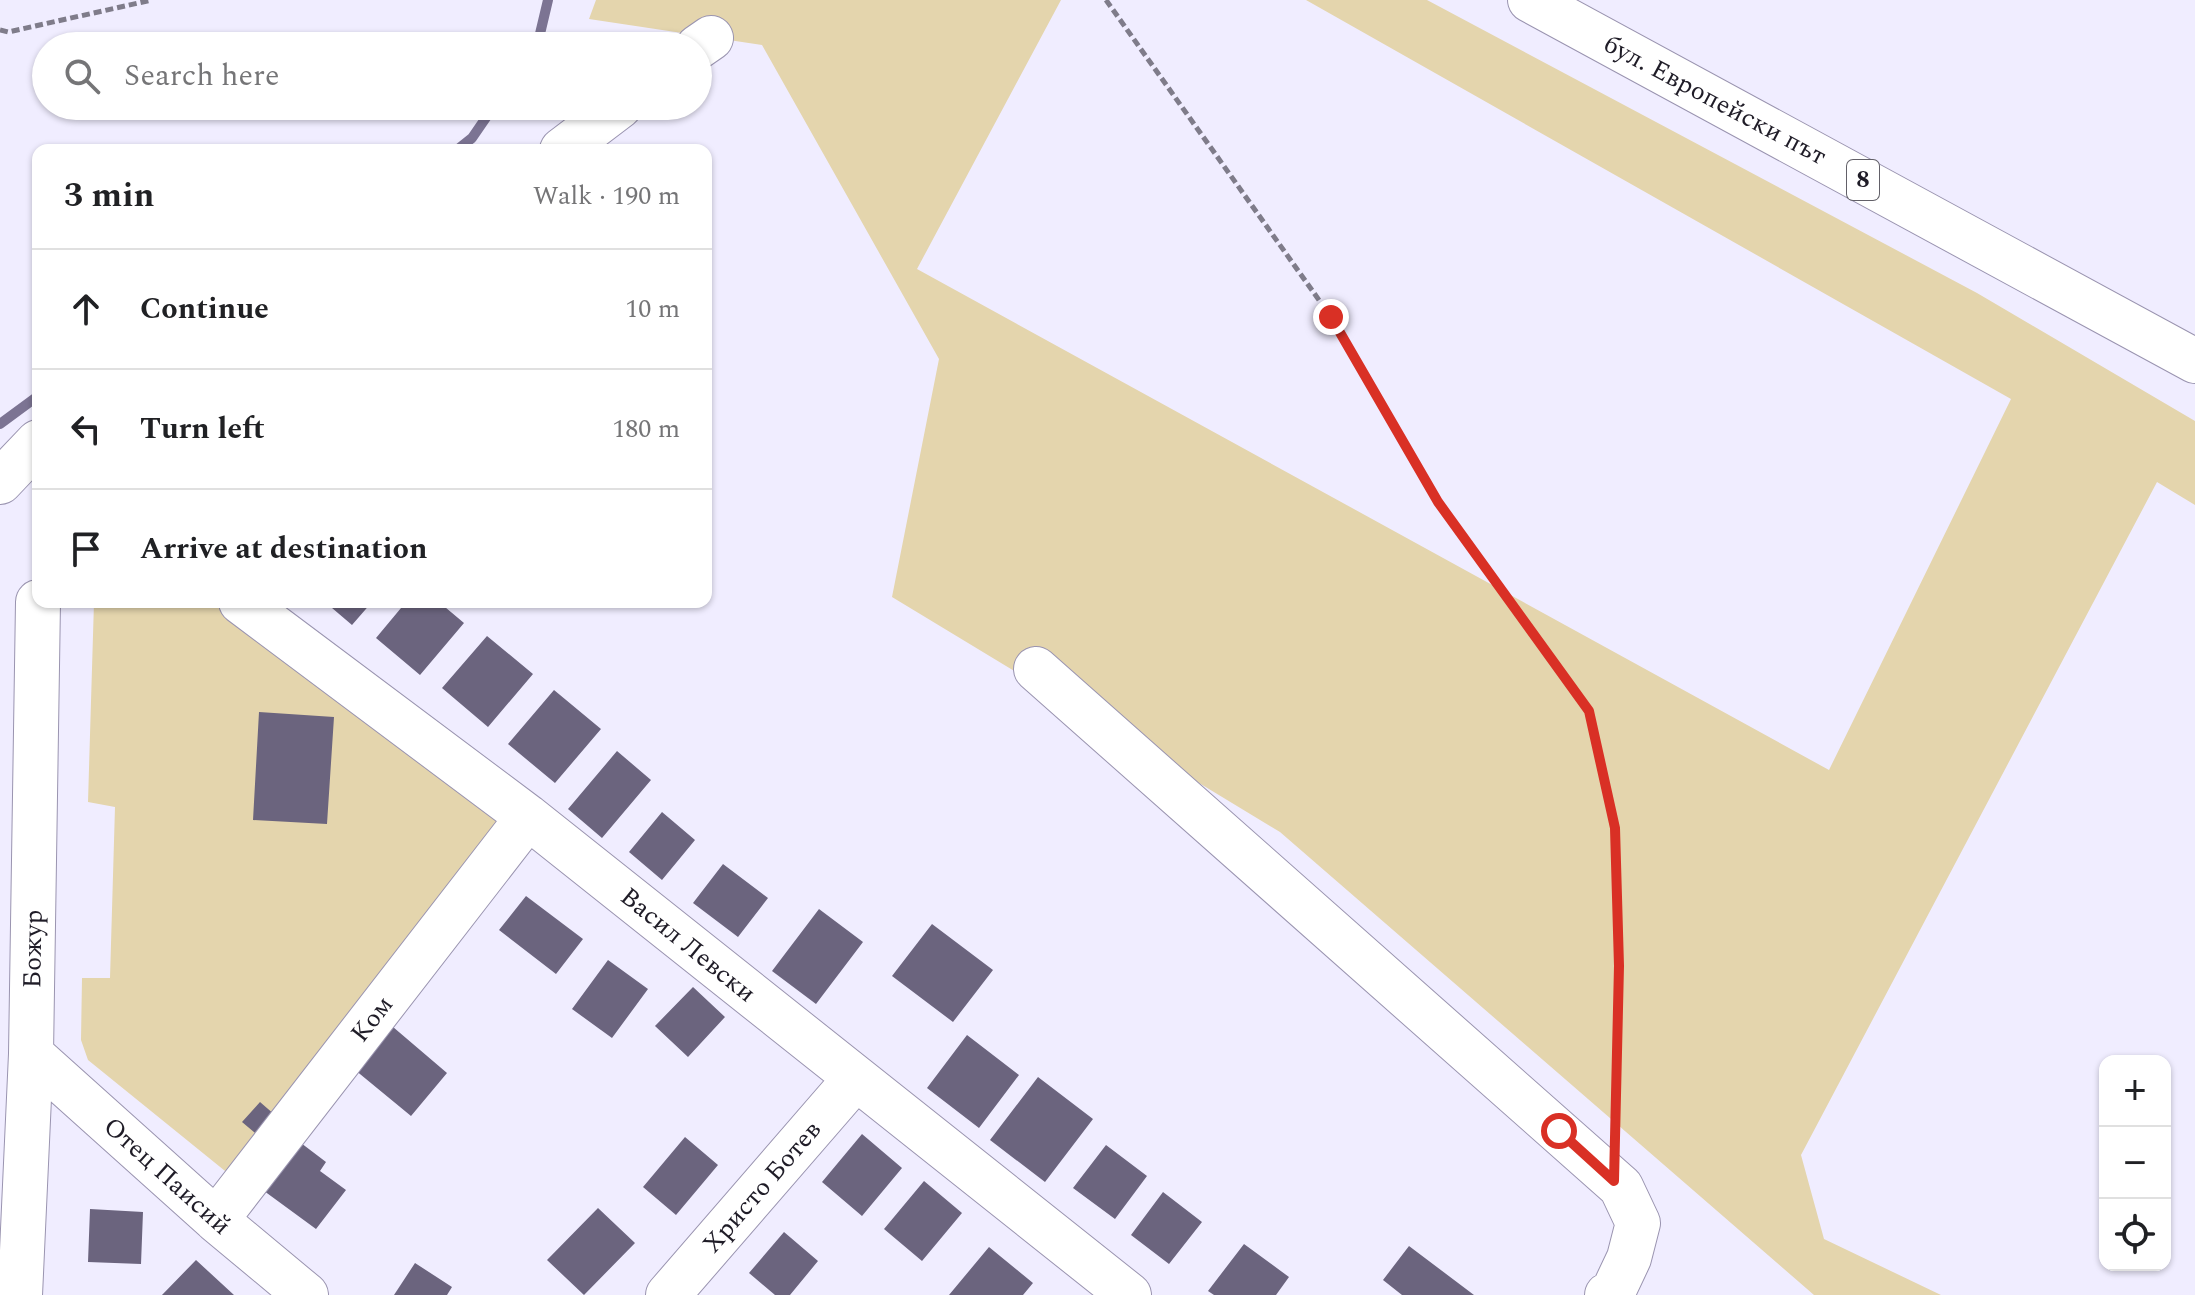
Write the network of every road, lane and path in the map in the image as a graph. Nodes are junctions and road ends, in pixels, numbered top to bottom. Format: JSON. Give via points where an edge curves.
{"nodes":[{"id":1,"x":152,"y":0,"type":"edge"},
{"id":2,"x":1106,"y":0,"type":"edge"},
{"id":3,"x":1530,"y":0,"type":"edge"},
{"id":4,"x":0,"y":30,"type":"edge"},
{"id":5,"x":602,"y":120,"type":"edge"},
{"id":6,"x":570,"y":144,"type":"edge"},
{"id":7,"x":2195,"y":361,"type":"edge"},
{"id":8,"x":32,"y":448,"type":"edge"},
{"id":9,"x":0,"y":482,"type":"edge"},
{"id":10,"x":32,"y":492,"type":"edge"},
{"id":11,"x":0,"y":499,"type":"edge"},
{"id":12,"x":38,"y":608,"type":"edge"},
{"id":13,"x":249,"y":608,"type":"edge"},
{"id":14,"x":1036,"y":669,"type":"dead end"},
{"id":15,"x":528,"y":817,"type":"junction"},
{"id":16,"x":31,"y":1054,"type":"junction"},
{"id":17,"x":855,"y":1079,"type":"junction"},
{"id":18,"x":1614,"y":1181,"type":"junction"},
{"id":19,"x":216,"y":1220,"type":"junction"},
{"id":20,"x":20,"y":1295,"type":"edge"},
{"id":21,"x":306,"y":1295,"type":"edge"},
{"id":22,"x":668,"y":1295,"type":"edge"},
{"id":23,"x":1129,"y":1295,"type":"edge"},
{"id":24,"x":1607,"y":1295,"type":"edge"}],
"edges":[{"from":1,"to":4,"type":"path"},
{"from":2,"to":18,"type":"path","via":[[1331,317],[1438,502],[1589,711],[1615,828],[1619,966]]},
{"from":3,"to":7,"type":"street","name":"бул. Европейски път","number":"8"},
{"from":5,"to":6,"type":"street"},
{"from":8,"to":9,"type":"street"},
{"from":10,"to":11,"type":"street"},
{"from":12,"to":16,"type":"street","name":"Божур"},
{"from":13,"to":15,"type":"street","name":"Васил Левски"},
{"from":14,"to":18,"type":"street"},
{"from":15,"to":17,"type":"street","name":"Васил Левски"},
{"from":15,"to":19,"type":"street","name":"Ком"},
{"from":16,"to":19,"type":"street","name":"Отец Паисий"},
{"from":16,"to":20,"type":"street","name":"Божур"},
{"from":17,"to":22,"type":"street","name":"Христо Ботев"},
{"from":17,"to":23,"type":"street","name":"Васил Левски"},
{"from":18,"to":24,"type":"street","via":[[1638,1223],[1629,1258]]},
{"from":19,"to":21,"type":"street","name":"Отец Паисий"}]}
